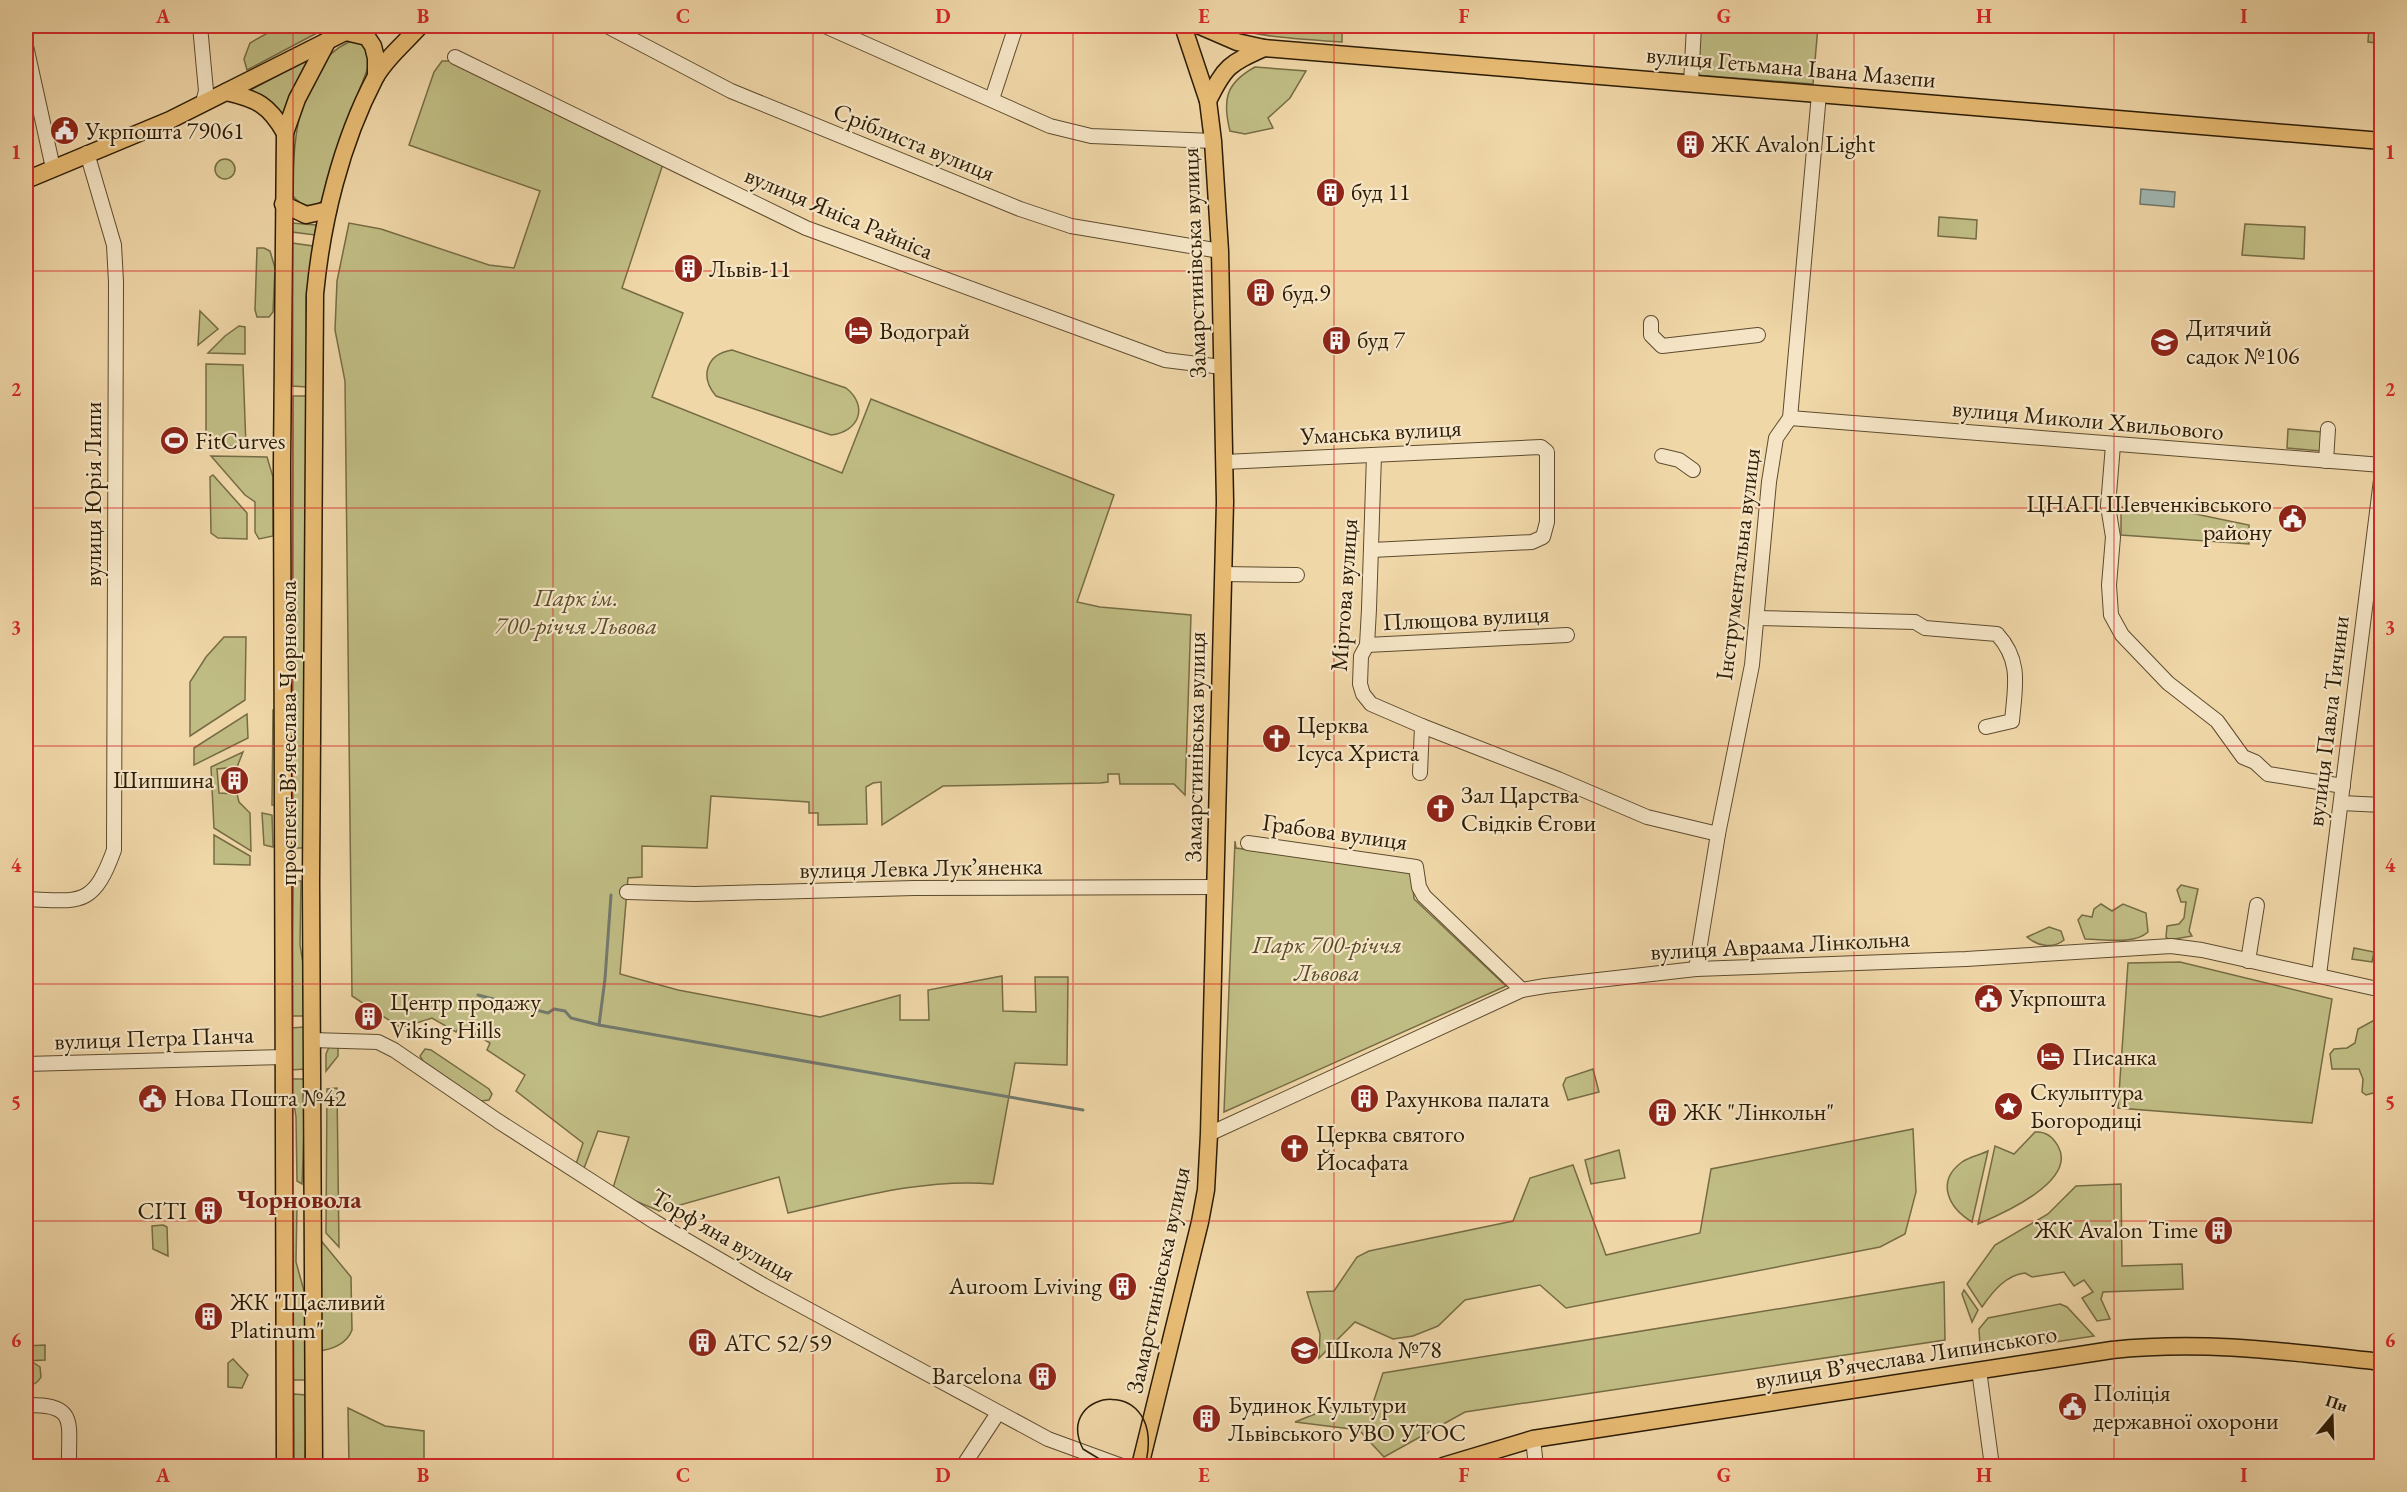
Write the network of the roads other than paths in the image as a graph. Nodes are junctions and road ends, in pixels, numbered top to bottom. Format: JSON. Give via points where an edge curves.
{"nodes":[{"id":1,"x":200,"y":26,"type":"edge"},
{"id":2,"x":420,"y":26,"type":"edge"},
{"id":3,"x":607,"y":26,"type":"edge"},
{"id":4,"x":825,"y":26,"type":"edge"},
{"id":5,"x":1016,"y":26,"type":"edge"},
{"id":6,"x":1184,"y":26,"type":"edge"},
{"id":7,"x":1200,"y":26,"type":"edge"},
{"id":8,"x":1694,"y":26,"type":"edge"},
{"id":9,"x":352,"y":29,"type":"edge"},
{"id":10,"x":328,"y":40,"type":"junction"},
{"id":11,"x":26,"y":46,"type":"edge"},
{"id":12,"x":1264,"y":48,"type":"junction"},
{"id":13,"x":1361,"y":52,"type":"dead end"},
{"id":14,"x":455,"y":57,"type":"dead end"},
{"id":15,"x":1413,"y":59,"type":"junction"},
{"id":16,"x":376,"y":76,"type":"junction"},
{"id":17,"x":1691,"y":83,"type":"junction"},
{"id":18,"x":226,"y":92,"type":"junction"},
{"id":19,"x":1819,"y":94,"type":"junction"},
{"id":20,"x":992,"y":99,"type":"junction"},
{"id":21,"x":1208,"y":101,"type":"junction"},
{"id":22,"x":203,"y":102,"type":"junction"},
{"id":23,"x":285,"y":133,"type":"junction"},
{"id":24,"x":1214,"y":141,"type":"junction"},
{"id":25,"x":2382,"y":141,"type":"edge"},
{"id":26,"x":87,"y":153,"type":"junction"},
{"id":27,"x":53,"y":168,"type":"junction"},
{"id":28,"x":26,"y":180,"type":"edge"},
{"id":29,"x":284,"y":204,"type":"junction"},
{"id":30,"x":328,"y":210,"type":"junction"},
{"id":31,"x":1220,"y":251,"type":"junction"},
{"id":32,"x":1651,"y":323,"type":"dead end"},
{"id":33,"x":1758,"y":336,"type":"dead end"},
{"id":34,"x":1222,"y":367,"type":"junction"},
{"id":35,"x":1790,"y":418,"type":"junction"},
{"id":36,"x":2328,"y":429,"type":"dead end"},
{"id":37,"x":2113,"y":445,"type":"junction"},
{"id":38,"x":1374,"y":455,"type":"junction"},
{"id":39,"x":1662,"y":456,"type":"dead end"},
{"id":40,"x":2326,"y":461,"type":"junction"},
{"id":41,"x":1224,"y":462,"type":"junction"},
{"id":42,"x":2382,"y":465,"type":"edge"},
{"id":43,"x":1693,"y":470,"type":"dead end"},
{"id":44,"x":2382,"y":472,"type":"edge"},
{"id":45,"x":1372,"y":550,"type":"junction"},
{"id":46,"x":1223,"y":574,"type":"junction"},
{"id":47,"x":1297,"y":575,"type":"dead end"},
{"id":48,"x":1757,"y":618,"type":"junction"},
{"id":49,"x":1566,"y":635,"type":"dead end"},
{"id":50,"x":1367,"y":645,"type":"junction"},
{"id":51,"x":1422,"y":726,"type":"junction"},
{"id":52,"x":1986,"y":727,"type":"dead end"},
{"id":53,"x":1420,"y":773,"type":"dead end"},
{"id":54,"x":2343,"y":786,"type":"junction"},
{"id":55,"x":2341,"y":803,"type":"junction"},
{"id":56,"x":2382,"y":805,"type":"edge"},
{"id":57,"x":1718,"y":834,"type":"junction"},
{"id":58,"x":1248,"y":843,"type":"dead end"},
{"id":59,"x":285,"y":878,"type":"junction"},
{"id":60,"x":311,"y":882,"type":"junction"},
{"id":61,"x":1215,"y":887,"type":"junction"},
{"id":62,"x":627,"y":892,"type":"dead end"},
{"id":63,"x":26,"y":899,"type":"edge"},
{"id":64,"x":2257,"y":905,"type":"dead end"},
{"id":65,"x":2248,"y":961,"type":"junction"},
{"id":66,"x":1696,"y":969,"type":"junction"},
{"id":67,"x":2319,"y":975,"type":"junction"},
{"id":68,"x":1522,"y":990,"type":"junction"},
{"id":69,"x":2382,"y":990,"type":"edge"},
{"id":70,"x":312,"y":1040,"type":"junction"},
{"id":71,"x":284,"y":1057,"type":"junction"},
{"id":72,"x":26,"y":1065,"type":"edge"},
{"id":73,"x":1209,"y":1134,"type":"junction"},
{"id":74,"x":284,"y":1194,"type":"junction"},
{"id":75,"x":312,"y":1195,"type":"junction"},
{"id":76,"x":2382,"y":1362,"type":"edge"},
{"id":77,"x":1979,"y":1370,"type":"junction"},
{"id":78,"x":26,"y":1405,"type":"edge"},
{"id":79,"x":998,"y":1413,"type":"junction"},
{"id":80,"x":1533,"y":1439,"type":"junction"},
{"id":81,"x":285,"y":1466,"type":"edge"},
{"id":82,"x":313,"y":1466,"type":"edge"},
{"id":83,"x":69,"y":1467,"type":"edge"},
{"id":84,"x":963,"y":1467,"type":"edge"},
{"id":85,"x":1122,"y":1467,"type":"edge"},
{"id":86,"x":1140,"y":1467,"type":"edge"},
{"id":87,"x":1443,"y":1467,"type":"edge"},
{"id":88,"x":1536,"y":1467,"type":"edge"},
{"id":89,"x":1992,"y":1467,"type":"edge"}],
"edges":[{"from":1,"to":22,"type":"street","via":[[206,91]]},
{"from":2,"to":16,"type":"main road","name":"проспект Вʼячеслава Чорновола"},
{"from":3,"to":31,"type":"street","name":"Сріблиста вулиця","via":[[731,91],[1020,209],[1071,226]]},
{"from":4,"to":20,"type":"street"},
{"from":5,"to":20,"type":"street"},
{"from":6,"to":21,"type":"main road","name":"Замарстинівська вулиця"},
{"from":7,"to":12,"type":"main road","name":"вулиця Гетьмана Івана Мазепи","via":[[1237,42]]},
{"from":8,"to":17,"type":"street"},
{"from":9,"to":10,"type":"main road"},
{"from":9,"to":16,"type":"main road","via":[[367,37],[373,46]]},
{"from":10,"to":18,"type":"main road"},
{"from":10,"to":23,"type":"main road","name":"проспект Вʼячеслава Чорновола","via":[[297,99]]},
{"from":11,"to":27,"type":"street"},
{"from":12,"to":15,"type":"main road","name":"вулиця Гетьмана Івана Мазепи"},
{"from":12,"to":21,"type":"main road","via":[[1235,61],[1221,73]]},
{"from":13,"to":15,"type":"main road"},
{"from":14,"to":34,"type":"street","name":"вулиця Яніса Райніса","via":[[806,228],[1165,360]]},
{"from":15,"to":17,"type":"main road","name":"вулиця Гетьмана Івана Мазепи"},
{"from":16,"to":30,"type":"main road","name":"проспект Вʼячеслава Чорновола","via":[[353,131]]},
{"from":17,"to":19,"type":"main road","name":"вулиця Гетьмана Івана Мазепи"},
{"from":18,"to":22,"type":"main road"},
{"from":18,"to":23,"type":"main road","via":[[262,105],[273,113]]},
{"from":19,"to":25,"type":"main road","name":"вулиця Гетьмана Івана Мазепи"},
{"from":19,"to":35,"type":"street","name":"Інструментальна вулиця"},
{"from":20,"to":24,"type":"street","via":[[1050,126],[1091,136]]},
{"from":21,"to":24,"type":"main road","name":"Замарстинівська вулиця"},
{"from":22,"to":26,"type":"main road","via":[[170,120]]},
{"from":23,"to":29,"type":"main road","name":"проспект Вʼячеслава Чорновола"},
{"from":24,"to":31,"type":"main road","name":"Замарстинівська вулиця"},
{"from":26,"to":27,"type":"main road"},
{"from":26,"to":63,"type":"street","name":"вулиця Юрія Липи","via":[[114,245],[115,839],[108,867],[88,896],[76,901]]},
{"from":27,"to":28,"type":"main road"},
{"from":29,"to":30,"type":"main road","via":[[306,215]]},
{"from":29,"to":59,"type":"main road","name":"проспект Вʼячеслава Чорновола"},
{"from":30,"to":60,"type":"main road","name":"проспект Вʼячеслава Чорновола","via":[[313,318]]},
{"from":31,"to":34,"type":"main road","name":"Замарстинівська вулиця"},
{"from":32,"to":33,"type":"street","via":[[1651,335],[1662,346]]},
{"from":34,"to":41,"type":"main road","name":"Замарстинівська вулиця"},
{"from":35,"to":37,"type":"street","name":"вулиця Миколи Хвильового"},
{"from":35,"to":48,"type":"street","name":"Інструментальна вулиця","via":[[1776,438],[1770,473]]},
{"from":36,"to":40,"type":"street"},
{"from":37,"to":40,"type":"street","name":"вулиця Миколи Хвильового"},
{"from":37,"to":54,"type":"street","via":[[2108,506],[2113,537],[2109,585],[2111,615],[2122,635],[2168,683],[2217,721],[2243,757],[2268,774]]},
{"from":38,"to":41,"type":"street","name":"Уманська вулиця"},
{"from":38,"to":45,"type":"street","name":"Міртова вулиця"},
{"from":38,"to":45,"type":"street","name":"Уманська вулиця","via":[[1541,447],[1547,452],[1547,522],[1543,537],[1532,542]]},
{"from":39,"to":43,"type":"street","via":[[1679,460]]},
{"from":40,"to":42,"type":"street","name":"вулиця Миколи Хвильового"},
{"from":41,"to":46,"type":"main road","name":"Замарстинівська вулиця"},
{"from":44,"to":54,"type":"street","name":"вулиця Павла Тичини"},
{"from":45,"to":50,"type":"street","name":"Міртова вулиця"},
{"from":46,"to":47,"type":"street"},
{"from":46,"to":61,"type":"main road","name":"Замарстинівська вулиця"},
{"from":48,"to":52,"type":"street","via":[[1915,622],[1925,628],[1996,634],[2009,647],[2017,676],[2012,722]]},
{"from":48,"to":57,"type":"street","name":"Інструментальна вулиця","via":[[1752,665]]},
{"from":49,"to":50,"type":"street","name":"Плющова вулиця"},
{"from":50,"to":51,"type":"street","name":"Міртова вулиця","via":[[1362,652],[1359,676],[1363,694],[1371,704]]},
{"from":51,"to":53,"type":"street"},
{"from":51,"to":57,"type":"street","name":"Міртова вулиця","via":[[1647,817]]},
{"from":54,"to":55,"type":"street","name":"вулиця Павла Тичини"},
{"from":55,"to":56,"type":"street"},
{"from":55,"to":67,"type":"street","name":"вулиця Павла Тичини"},
{"from":57,"to":66,"type":"street","name":"Інструментальна вулиця"},
{"from":58,"to":68,"type":"street","name":"Грабова вулиця","via":[[1416,867],[1424,896]]},
{"from":59,"to":60,"type":"main road","via":[[296,876]]},
{"from":59,"to":71,"type":"main road","name":"проспект Вʼячеслава Чорновола"},
{"from":60,"to":70,"type":"main road","name":"проспект Вʼячеслава Чорновола"},
{"from":61,"to":62,"type":"street","name":"вулиця Левка Лукʼяненка"},
{"from":61,"to":73,"type":"main road","name":"Замарстинівська вулиця"},
{"from":64,"to":65,"type":"street"},
{"from":65,"to":66,"type":"street","name":"вулиця Авраама Лінкольна","via":[[2171,946]]},
{"from":65,"to":67,"type":"street","name":"вулиця Авраама Лінкольна"},
{"from":66,"to":68,"type":"street","name":"вулиця Авраама Лінкольна"},
{"from":67,"to":69,"type":"street","name":"вулиця Авраама Лінкольна"},
{"from":68,"to":73,"type":"street","name":"вулиця Авраама Лінкольна"},
{"from":70,"to":75,"type":"main road","name":"проспект Вʼячеслава Чорновола"},
{"from":70,"to":79,"type":"street","name":"Торфʼяна вулиця","via":[[378,1042],[394,1050],[655,1222],[763,1286]]},
{"from":71,"to":72,"type":"street","name":"вулиця Петра Панча"},
{"from":71,"to":74,"type":"main road","name":"проспект Вʼячеслава Чорновола"},
{"from":73,"to":86,"type":"main road","name":"Замарстинівська вулиця","via":[[1200,1222]]},
{"from":74,"to":75,"type":"main road"},
{"from":74,"to":81,"type":"main road","name":"проспект Вʼячеслава Чорновола"},
{"from":75,"to":82,"type":"main road","name":"проспект Вʼячеслава Чорновола"},
{"from":76,"to":77,"type":"main road","name":"вулиця Вʼячеслава Липинського","via":[[2254,1347],[2175,1344]]},
{"from":77,"to":80,"type":"main road","name":"вулиця Вʼячеслава Липинського"},
{"from":77,"to":89,"type":"street"},
{"from":78,"to":83,"type":"street","via":[[62,1409],[68,1417]]},
{"from":79,"to":84,"type":"street"},
{"from":79,"to":85,"type":"street","name":"Торфʼяна вулиця","via":[[1048,1439]]},
{"from":80,"to":87,"type":"main road","name":"вулиця Вʼячеслава Липинського"},
{"from":80,"to":88,"type":"street"}]}
